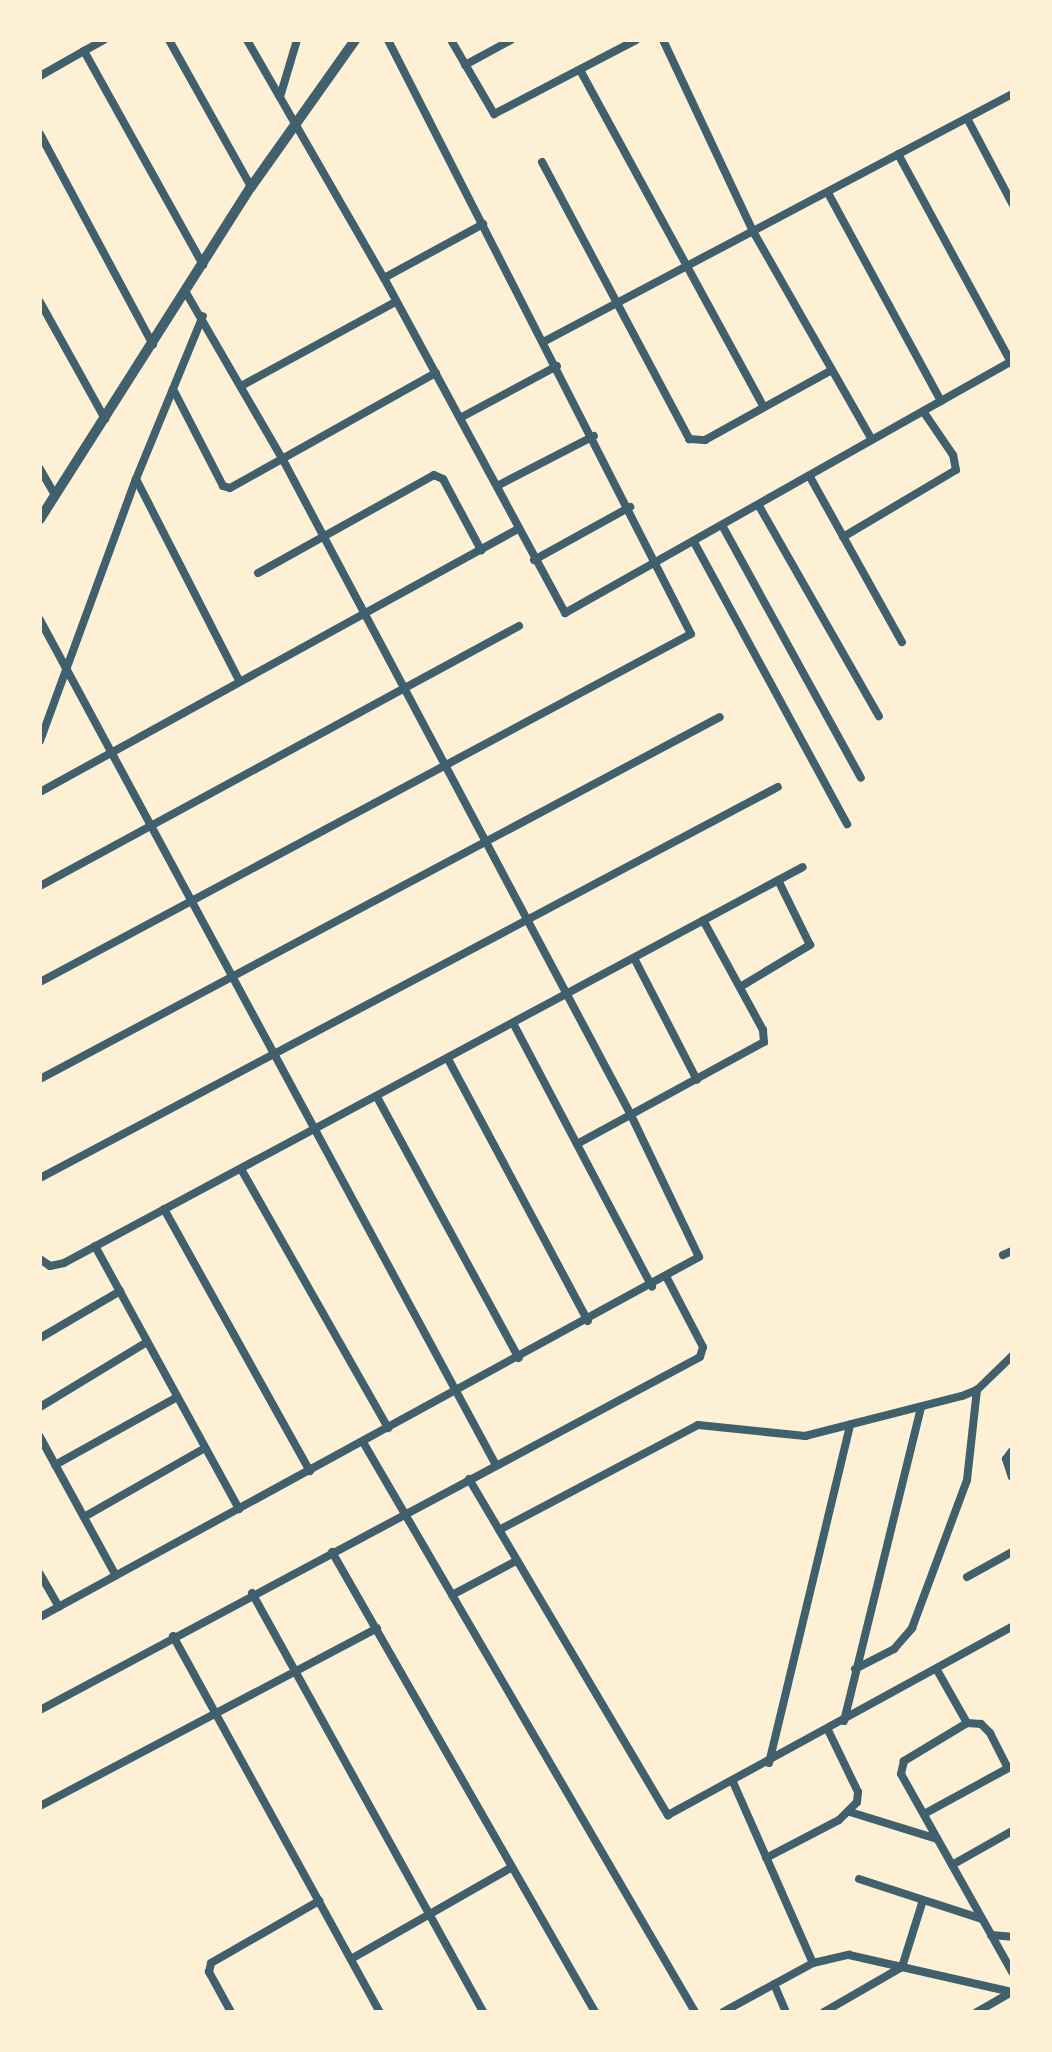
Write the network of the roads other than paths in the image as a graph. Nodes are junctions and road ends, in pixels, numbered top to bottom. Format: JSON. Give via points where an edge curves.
{"nodes":[{"id":1,"x":104,"y":40,"type":"edge"},
{"id":2,"x":169,"y":40,"type":"edge"},
{"id":3,"x":247,"y":40,"type":"edge"},
{"id":4,"x":297,"y":40,"type":"edge"},
{"id":5,"x":355,"y":40,"type":"edge"},
{"id":6,"x":388,"y":40,"type":"edge"},
{"id":7,"x":451,"y":40,"type":"edge"},
{"id":8,"x":511,"y":40,"type":"edge"},
{"id":9,"x":636,"y":40,"type":"edge"},
{"id":10,"x":663,"y":40,"type":"edge"},
{"id":11,"x":84,"y":51,"type":"junction"},
{"id":12,"x":465,"y":65,"type":"junction"},
{"id":13,"x":580,"y":70,"type":"junction"},
{"id":14,"x":40,"y":76,"type":"edge"},
{"id":15,"x":1012,"y":94,"type":"edge"},
{"id":16,"x":280,"y":97,"type":"junction"},
{"id":17,"x":968,"y":120,"type":"junction"},
{"id":18,"x":294,"y":123,"type":"junction"},
{"id":19,"x":40,"y":134,"type":"edge"},
{"id":20,"x":898,"y":154,"type":"junction"},
{"id":21,"x":542,"y":162,"type":"dead end"},
{"id":22,"x":251,"y":187,"type":"junction"},
{"id":23,"x":828,"y":193,"type":"junction"},
{"id":24,"x":1012,"y":203,"type":"edge"},
{"id":25,"x":483,"y":224,"type":"junction"},
{"id":26,"x":754,"y":233,"type":"junction"},
{"id":27,"x":203,"y":265,"type":"junction"},
{"id":28,"x":689,"y":267,"type":"junction"},
{"id":29,"x":384,"y":278,"type":"junction"},
{"id":30,"x":186,"y":293,"type":"junction"},
{"id":31,"x":40,"y":302,"type":"edge"},
{"id":32,"x":395,"y":302,"type":"junction"},
{"id":33,"x":616,"y":306,"type":"junction"},
{"id":34,"x":203,"y":316,"type":"junction"},
{"id":35,"x":545,"y":341,"type":"junction"},
{"id":36,"x":153,"y":346,"type":"junction"},
{"id":37,"x":1011,"y":362,"type":"edge"},
{"id":38,"x":557,"y":366,"type":"junction"},
{"id":39,"x":832,"y":370,"type":"junction"},
{"id":40,"x":436,"y":373,"type":"junction"},
{"id":41,"x":243,"y":385,"type":"junction"},
{"id":42,"x":173,"y":389,"type":"junction"},
{"id":43,"x":941,"y":401,"type":"junction"},
{"id":44,"x":763,"y":405,"type":"junction"},
{"id":45,"x":923,"y":411,"type":"junction"},
{"id":46,"x":460,"y":418,"type":"junction"},
{"id":47,"x":105,"y":419,"type":"junction"},
{"id":48,"x":594,"y":436,"type":"junction"},
{"id":49,"x":872,"y":440,"type":"junction"},
{"id":50,"x":283,"y":460,"type":"junction"},
{"id":51,"x":40,"y":469,"type":"edge"},
{"id":52,"x":810,"y":477,"type":"junction"},
{"id":53,"x":136,"y":479,"type":"junction"},
{"id":54,"x":497,"y":486,"type":"junction"},
{"id":55,"x":55,"y":495,"type":"junction"},
{"id":56,"x":759,"y":506,"type":"junction"},
{"id":57,"x":630,"y":507,"type":"junction"},
{"id":58,"x":40,"y":519,"type":"edge"},
{"id":59,"x":723,"y":527,"type":"junction"},
{"id":60,"x":518,"y":529,"type":"junction"},
{"id":61,"x":323,"y":536,"type":"junction"},
{"id":62,"x":843,"y":537,"type":"junction"},
{"id":63,"x":695,"y":544,"type":"junction"},
{"id":64,"x":481,"y":550,"type":"junction"},
{"id":65,"x":534,"y":560,"type":"junction"},
{"id":66,"x":659,"y":564,"type":"junction"},
{"id":67,"x":258,"y":573,"type":"dead end"},
{"id":68,"x":364,"y":614,"type":"junction"},
{"id":69,"x":40,"y":620,"type":"edge"},
{"id":70,"x":519,"y":626,"type":"dead end"},
{"id":71,"x":902,"y":642,"type":"dead end"},
{"id":72,"x":67,"y":667,"type":"junction"},
{"id":73,"x":239,"y":680,"type":"junction"},
{"id":74,"x":406,"y":692,"type":"junction"},
{"id":75,"x":879,"y":716,"type":"dead end"},
{"id":76,"x":720,"y":717,"type":"dead end"},
{"id":77,"x":40,"y":741,"type":"edge"},
{"id":78,"x":109,"y":754,"type":"junction"},
{"id":79,"x":445,"y":763,"type":"junction"},
{"id":80,"x":861,"y":778,"type":"dead end"},
{"id":81,"x":778,"y":787,"type":"dead end"},
{"id":82,"x":40,"y":792,"type":"edge"},
{"id":83,"x":847,"y":824,"type":"dead end"},
{"id":84,"x":150,"y":829,"type":"junction"},
{"id":85,"x":486,"y":843,"type":"junction"},
{"id":86,"x":803,"y":867,"type":"dead end"},
{"id":87,"x":778,"y":880,"type":"junction"},
{"id":88,"x":40,"y":886,"type":"edge"},
{"id":89,"x":192,"y":903,"type":"junction"},
{"id":90,"x":526,"y":919,"type":"junction"},
{"id":91,"x":703,"y":920,"type":"junction"},
{"id":92,"x":634,"y":958,"type":"junction"},
{"id":93,"x":234,"y":978,"type":"junction"},
{"id":94,"x":40,"y":982,"type":"edge"},
{"id":95,"x":740,"y":987,"type":"junction"},
{"id":96,"x":567,"y":994,"type":"junction"},
{"id":97,"x":513,"y":1023,"type":"junction"},
{"id":98,"x":274,"y":1055,"type":"junction"},
{"id":99,"x":448,"y":1059,"type":"junction"},
{"id":100,"x":40,"y":1079,"type":"edge"},
{"id":101,"x":697,"y":1080,"type":"junction"},
{"id":102,"x":377,"y":1097,"type":"junction"},
{"id":103,"x":631,"y":1115,"type":"junction"},
{"id":104,"x":315,"y":1130,"type":"junction"},
{"id":105,"x":577,"y":1144,"type":"junction"},
{"id":106,"x":241,"y":1169,"type":"junction"},
{"id":107,"x":40,"y":1178,"type":"edge"},
{"id":108,"x":164,"y":1209,"type":"junction"},
{"id":109,"x":95,"y":1246,"type":"junction"},
{"id":110,"x":40,"y":1259,"type":"edge"},
{"id":111,"x":667,"y":1278,"type":"junction"},
{"id":112,"x":652,"y":1287,"type":"junction"},
{"id":113,"x":120,"y":1291,"type":"junction"},
{"id":114,"x":588,"y":1321,"type":"junction"},
{"id":115,"x":40,"y":1338,"type":"edge"},
{"id":116,"x":147,"y":1342,"type":"junction"},
{"id":117,"x":1012,"y":1356,"type":"edge"},
{"id":118,"x":519,"y":1358,"type":"junction"},
{"id":119,"x":977,"y":1390,"type":"junction"},
{"id":120,"x":456,"y":1392,"type":"junction"},
{"id":121,"x":177,"y":1397,"type":"junction"},
{"id":122,"x":40,"y":1407,"type":"edge"},
{"id":123,"x":921,"y":1407,"type":"junction"},
{"id":124,"x":850,"y":1425,"type":"junction"},
{"id":125,"x":388,"y":1428,"type":"junction"},
{"id":126,"x":40,"y":1437,"type":"edge"},
{"id":127,"x":363,"y":1442,"type":"junction"},
{"id":128,"x":205,"y":1448,"type":"junction"},
{"id":129,"x":1012,"y":1451,"type":"edge"},
{"id":130,"x":55,"y":1465,"type":"junction"},
{"id":131,"x":496,"y":1465,"type":"junction"},
{"id":132,"x":310,"y":1471,"type":"junction"},
{"id":133,"x":1012,"y":1477,"type":"edge"},
{"id":134,"x":469,"y":1479,"type":"junction"},
{"id":135,"x":239,"y":1509,"type":"junction"},
{"id":136,"x":404,"y":1514,"type":"junction"},
{"id":137,"x":84,"y":1517,"type":"junction"},
{"id":138,"x":499,"y":1530,"type":"junction"},
{"id":139,"x":332,"y":1552,"type":"junction"},
{"id":140,"x":1012,"y":1552,"type":"edge"},
{"id":141,"x":516,"y":1561,"type":"junction"},
{"id":142,"x":40,"y":1574,"type":"edge"},
{"id":143,"x":116,"y":1576,"type":"junction"},
{"id":144,"x":967,"y":1577,"type":"dead end"},
{"id":145,"x":252,"y":1593,"type":"junction"},
{"id":146,"x":452,"y":1595,"type":"junction"},
{"id":147,"x":59,"y":1607,"type":"junction"},
{"id":148,"x":40,"y":1617,"type":"edge"},
{"id":149,"x":1012,"y":1627,"type":"edge"},
{"id":150,"x":377,"y":1628,"type":"junction"},
{"id":151,"x":173,"y":1636,"type":"junction"},
{"id":152,"x":855,"y":1669,"type":"junction"},
{"id":153,"x":937,"y":1670,"type":"junction"},
{"id":154,"x":295,"y":1671,"type":"junction"},
{"id":155,"x":40,"y":1710,"type":"edge"},
{"id":156,"x":215,"y":1713,"type":"junction"},
{"id":157,"x":844,"y":1721,"type":"junction"},
{"id":158,"x":967,"y":1723,"type":"junction"},
{"id":159,"x":828,"y":1730,"type":"junction"},
{"id":160,"x":769,"y":1763,"type":"junction"},
{"id":161,"x":1010,"y":1767,"type":"edge"},
{"id":162,"x":733,"y":1782,"type":"junction"},
{"id":163,"x":40,"y":1806,"type":"edge"},
{"id":164,"x":850,"y":1812,"type":"junction"},
{"id":165,"x":924,"y":1814,"type":"junction"},
{"id":166,"x":1011,"y":1836,"type":"edge"},
{"id":167,"x":937,"y":1839,"type":"junction"},
{"id":168,"x":766,"y":1858,"type":"junction"},
{"id":169,"x":952,"y":1865,"type":"junction"},
{"id":170,"x":512,"y":1867,"type":"junction"},
{"id":171,"x":859,"y":1879,"type":"dead end"},
{"id":172,"x":923,"y":1900,"type":"junction"},
{"id":173,"x":319,"y":1901,"type":"junction"},
{"id":174,"x":429,"y":1914,"type":"junction"},
{"id":175,"x":982,"y":1919,"type":"junction"},
{"id":176,"x":991,"y":1935,"type":"junction"},
{"id":177,"x":1012,"y":1937,"type":"edge"},
{"id":178,"x":351,"y":1959,"type":"junction"},
{"id":179,"x":813,"y":1963,"type":"junction"},
{"id":180,"x":902,"y":1967,"type":"junction"},
{"id":181,"x":1012,"y":1972,"type":"edge"},
{"id":182,"x":774,"y":1984,"type":"junction"},
{"id":183,"x":1012,"y":1992,"type":"edge"},
{"id":184,"x":231,"y":2012,"type":"edge"},
{"id":185,"x":380,"y":2012,"type":"edge"},
{"id":186,"x":483,"y":2012,"type":"edge"},
{"id":187,"x":595,"y":2012,"type":"edge"},
{"id":188,"x":695,"y":2012,"type":"edge"},
{"id":189,"x":723,"y":2012,"type":"edge"},
{"id":190,"x":786,"y":2012,"type":"edge"},
{"id":191,"x":824,"y":2012,"type":"edge"},
{"id":192,"x":977,"y":2012,"type":"edge"}],
"edges":[{"from":1,"to":11,"type":"street"},
{"from":2,"to":22,"type":"street"},
{"from":3,"to":16,"type":"street"},
{"from":4,"to":16,"type":"street"},
{"from":5,"to":18,"type":"street"},
{"from":6,"to":25,"type":"street"},
{"from":7,"to":12,"type":"street"},
{"from":8,"to":12,"type":"street"},
{"from":9,"to":13,"type":"street"},
{"from":10,"to":26,"type":"street"},
{"from":11,"to":14,"type":"street"},
{"from":11,"to":27,"type":"street"},
{"from":12,"to":13,"type":"street","via":[[494,114]]},
{"from":13,"to":28,"type":"street"},
{"from":15,"to":17,"type":"street"},
{"from":16,"to":18,"type":"street"},
{"from":17,"to":20,"type":"street"},
{"from":17,"to":24,"type":"street"},
{"from":18,"to":22,"type":"street"},
{"from":18,"to":29,"type":"street"},
{"from":19,"to":36,"type":"street"},
{"from":20,"to":23,"type":"street"},
{"from":20,"to":37,"type":"street"},
{"from":21,"to":33,"type":"street"},
{"from":22,"to":27,"type":"street"},
{"from":23,"to":26,"type":"street"},
{"from":23,"to":43,"type":"street"},
{"from":25,"to":29,"type":"street"},
{"from":25,"to":35,"type":"street"},
{"from":26,"to":28,"type":"street"},
{"from":26,"to":39,"type":"street"},
{"from":27,"to":30,"type":"street"},
{"from":28,"to":33,"type":"street"},
{"from":28,"to":44,"type":"street"},
{"from":29,"to":32,"type":"street"},
{"from":30,"to":34,"type":"street"},
{"from":30,"to":36,"type":"street"},
{"from":31,"to":47,"type":"street"},
{"from":32,"to":40,"type":"street"},
{"from":32,"to":41,"type":"street"},
{"from":33,"to":35,"type":"street"},
{"from":33,"to":44,"type":"street","via":[[689,439],[705,440]]},
{"from":34,"to":41,"type":"street"},
{"from":34,"to":42,"type":"street"},
{"from":35,"to":38,"type":"street"},
{"from":36,"to":47,"type":"street"},
{"from":37,"to":43,"type":"street"},
{"from":38,"to":46,"type":"street"},
{"from":38,"to":48,"type":"street"},
{"from":39,"to":44,"type":"street"},
{"from":39,"to":49,"type":"street"},
{"from":40,"to":46,"type":"street"},
{"from":40,"to":50,"type":"street"},
{"from":41,"to":50,"type":"street"},
{"from":42,"to":50,"type":"street","via":[[223,486],[230,488]]},
{"from":42,"to":53,"type":"street"},
{"from":43,"to":45,"type":"street"},
{"from":45,"to":49,"type":"street"},
{"from":45,"to":62,"type":"street","via":[[953,455],[956,470]]},
{"from":46,"to":54,"type":"street"},
{"from":47,"to":55,"type":"street"},
{"from":48,"to":54,"type":"street"},
{"from":48,"to":57,"type":"street"},
{"from":49,"to":52,"type":"street"},
{"from":50,"to":61,"type":"street"},
{"from":51,"to":55,"type":"street"},
{"from":52,"to":56,"type":"street"},
{"from":52,"to":62,"type":"street"},
{"from":53,"to":72,"type":"street"},
{"from":53,"to":73,"type":"street"},
{"from":54,"to":60,"type":"street"},
{"from":55,"to":58,"type":"street"},
{"from":56,"to":59,"type":"street"},
{"from":56,"to":75,"type":"street"},
{"from":57,"to":65,"type":"street"},
{"from":57,"to":66,"type":"street"},
{"from":59,"to":63,"type":"street"},
{"from":59,"to":80,"type":"street"},
{"from":60,"to":64,"type":"street"},
{"from":60,"to":65,"type":"street"},
{"from":61,"to":64,"type":"street","via":[[440,475]]},
{"from":61,"to":67,"type":"street"},
{"from":61,"to":68,"type":"street"},
{"from":62,"to":71,"type":"street"},
{"from":63,"to":66,"type":"street"},
{"from":63,"to":83,"type":"street"},
{"from":64,"to":68,"type":"street"},
{"from":65,"to":66,"type":"street","via":[[565,613]]},
{"from":66,"to":79,"type":"street","via":[[691,627],[687,640]]},
{"from":68,"to":73,"type":"street"},
{"from":68,"to":74,"type":"street"},
{"from":69,"to":72,"type":"street"},
{"from":70,"to":74,"type":"street"},
{"from":72,"to":77,"type":"street"},
{"from":72,"to":78,"type":"street"},
{"from":73,"to":78,"type":"street"},
{"from":74,"to":79,"type":"street"},
{"from":74,"to":84,"type":"street"},
{"from":76,"to":85,"type":"street"},
{"from":78,"to":82,"type":"street"},
{"from":78,"to":84,"type":"street"},
{"from":79,"to":85,"type":"street"},
{"from":79,"to":89,"type":"street"},
{"from":81,"to":90,"type":"street"},
{"from":84,"to":88,"type":"street"},
{"from":84,"to":89,"type":"street"},
{"from":85,"to":90,"type":"street"},
{"from":85,"to":93,"type":"street"},
{"from":86,"to":87,"type":"street"},
{"from":87,"to":91,"type":"street"},
{"from":87,"to":95,"type":"street","via":[[810,945]]},
{"from":89,"to":93,"type":"street"},
{"from":89,"to":94,"type":"street"},
{"from":90,"to":96,"type":"street"},
{"from":90,"to":98,"type":"street"},
{"from":91,"to":92,"type":"street"},
{"from":91,"to":95,"type":"street"},
{"from":92,"to":96,"type":"street"},
{"from":92,"to":101,"type":"street"},
{"from":93,"to":98,"type":"street"},
{"from":93,"to":100,"type":"street"},
{"from":95,"to":101,"type":"street","via":[[764,1042]]},
{"from":96,"to":97,"type":"street"},
{"from":96,"to":103,"type":"street"},
{"from":97,"to":99,"type":"street"},
{"from":97,"to":105,"type":"street"},
{"from":98,"to":104,"type":"street"},
{"from":98,"to":107,"type":"street"},
{"from":99,"to":102,"type":"street"},
{"from":99,"to":114,"type":"street"},
{"from":101,"to":103,"type":"street"},
{"from":102,"to":104,"type":"street"},
{"from":102,"to":118,"type":"street"},
{"from":103,"to":105,"type":"street"},
{"from":103,"to":111,"type":"street","via":[[700,1249],[695,1263]]},
{"from":104,"to":106,"type":"street"},
{"from":104,"to":120,"type":"street"},
{"from":105,"to":112,"type":"street"},
{"from":106,"to":108,"type":"street"},
{"from":106,"to":125,"type":"street"},
{"from":108,"to":109,"type":"street"},
{"from":108,"to":132,"type":"street"},
{"from":109,"to":110,"type":"street","via":[[57,1266]]},
{"from":109,"to":113,"type":"street"},
{"from":111,"to":112,"type":"street"},
{"from":111,"to":131,"type":"street","via":[[703,1347],[700,1357]]},
{"from":112,"to":114,"type":"street"},
{"from":113,"to":115,"type":"street"},
{"from":113,"to":116,"type":"street"},
{"from":114,"to":118,"type":"street"},
{"from":116,"to":121,"type":"street"},
{"from":116,"to":122,"type":"street"},
{"from":117,"to":119,"type":"street"},
{"from":118,"to":120,"type":"street"},
{"from":119,"to":123,"type":"street"},
{"from":119,"to":152,"type":"street","via":[[967,1480],[912,1628],[894,1649]]},
{"from":120,"to":125,"type":"street"},
{"from":120,"to":131,"type":"street"},
{"from":121,"to":128,"type":"street"},
{"from":121,"to":130,"type":"street"},
{"from":123,"to":124,"type":"street"},
{"from":123,"to":152,"type":"street"},
{"from":124,"to":138,"type":"street","via":[[805,1436],[774,1436],[698,1425]]},
{"from":124,"to":160,"type":"street"},
{"from":125,"to":127,"type":"street"},
{"from":126,"to":130,"type":"street"},
{"from":127,"to":132,"type":"street"},
{"from":127,"to":136,"type":"street"},
{"from":128,"to":135,"type":"street"},
{"from":128,"to":137,"type":"street"},
{"from":129,"to":133,"type":"street","via":[[1006,1459]]},
{"from":130,"to":137,"type":"street"},
{"from":131,"to":134,"type":"street"},
{"from":132,"to":135,"type":"street"},
{"from":134,"to":136,"type":"street"},
{"from":134,"to":138,"type":"street"},
{"from":135,"to":143,"type":"street"},
{"from":136,"to":139,"type":"street"},
{"from":136,"to":146,"type":"street"},
{"from":137,"to":143,"type":"street"},
{"from":138,"to":141,"type":"street"},
{"from":139,"to":145,"type":"street"},
{"from":139,"to":150,"type":"street"},
{"from":140,"to":144,"type":"street"},
{"from":141,"to":146,"type":"street"},
{"from":141,"to":162,"type":"street","via":[[662,1812],[674,1814]]},
{"from":142,"to":147,"type":"street"},
{"from":143,"to":147,"type":"street"},
{"from":145,"to":151,"type":"street"},
{"from":145,"to":154,"type":"street"},
{"from":146,"to":188,"type":"street"},
{"from":147,"to":148,"type":"street"},
{"from":149,"to":153,"type":"street"},
{"from":150,"to":154,"type":"street"},
{"from":150,"to":170,"type":"street"},
{"from":151,"to":155,"type":"street"},
{"from":151,"to":156,"type":"street"},
{"from":152,"to":157,"type":"street"},
{"from":153,"to":157,"type":"street"},
{"from":153,"to":158,"type":"street"},
{"from":154,"to":156,"type":"street"},
{"from":154,"to":174,"type":"street"},
{"from":156,"to":163,"type":"street"},
{"from":156,"to":173,"type":"street"},
{"from":157,"to":159,"type":"street"},
{"from":158,"to":161,"type":"street","via":[[981,1724],[990,1733]]},
{"from":158,"to":165,"type":"street","via":[[901,1766]]},
{"from":159,"to":160,"type":"street"},
{"from":159,"to":164,"type":"street","via":[[858,1792]]},
{"from":160,"to":162,"type":"street"},
{"from":161,"to":165,"type":"street"},
{"from":162,"to":168,"type":"street"},
{"from":164,"to":167,"type":"street"},
{"from":164,"to":168,"type":"street"},
{"from":165,"to":167,"type":"street"},
{"from":166,"to":169,"type":"street"},
{"from":167,"to":169,"type":"street"},
{"from":168,"to":179,"type":"street"},
{"from":169,"to":175,"type":"street"},
{"from":170,"to":174,"type":"street"},
{"from":170,"to":187,"type":"street"},
{"from":171,"to":172,"type":"street"},
{"from":172,"to":175,"type":"street"},
{"from":172,"to":180,"type":"street"},
{"from":173,"to":178,"type":"street"},
{"from":173,"to":184,"type":"street","via":[[211,1963],[209,1972]]},
{"from":174,"to":178,"type":"street"},
{"from":174,"to":186,"type":"street"},
{"from":175,"to":176,"type":"street"},
{"from":176,"to":177,"type":"street"},
{"from":176,"to":181,"type":"street"},
{"from":178,"to":185,"type":"street"},
{"from":179,"to":180,"type":"street","via":[[849,1955]]},
{"from":179,"to":182,"type":"street"},
{"from":180,"to":183,"type":"street"},
{"from":180,"to":191,"type":"street"},
{"from":182,"to":189,"type":"street"},
{"from":182,"to":190,"type":"street"},
{"from":183,"to":192,"type":"street"}]}
